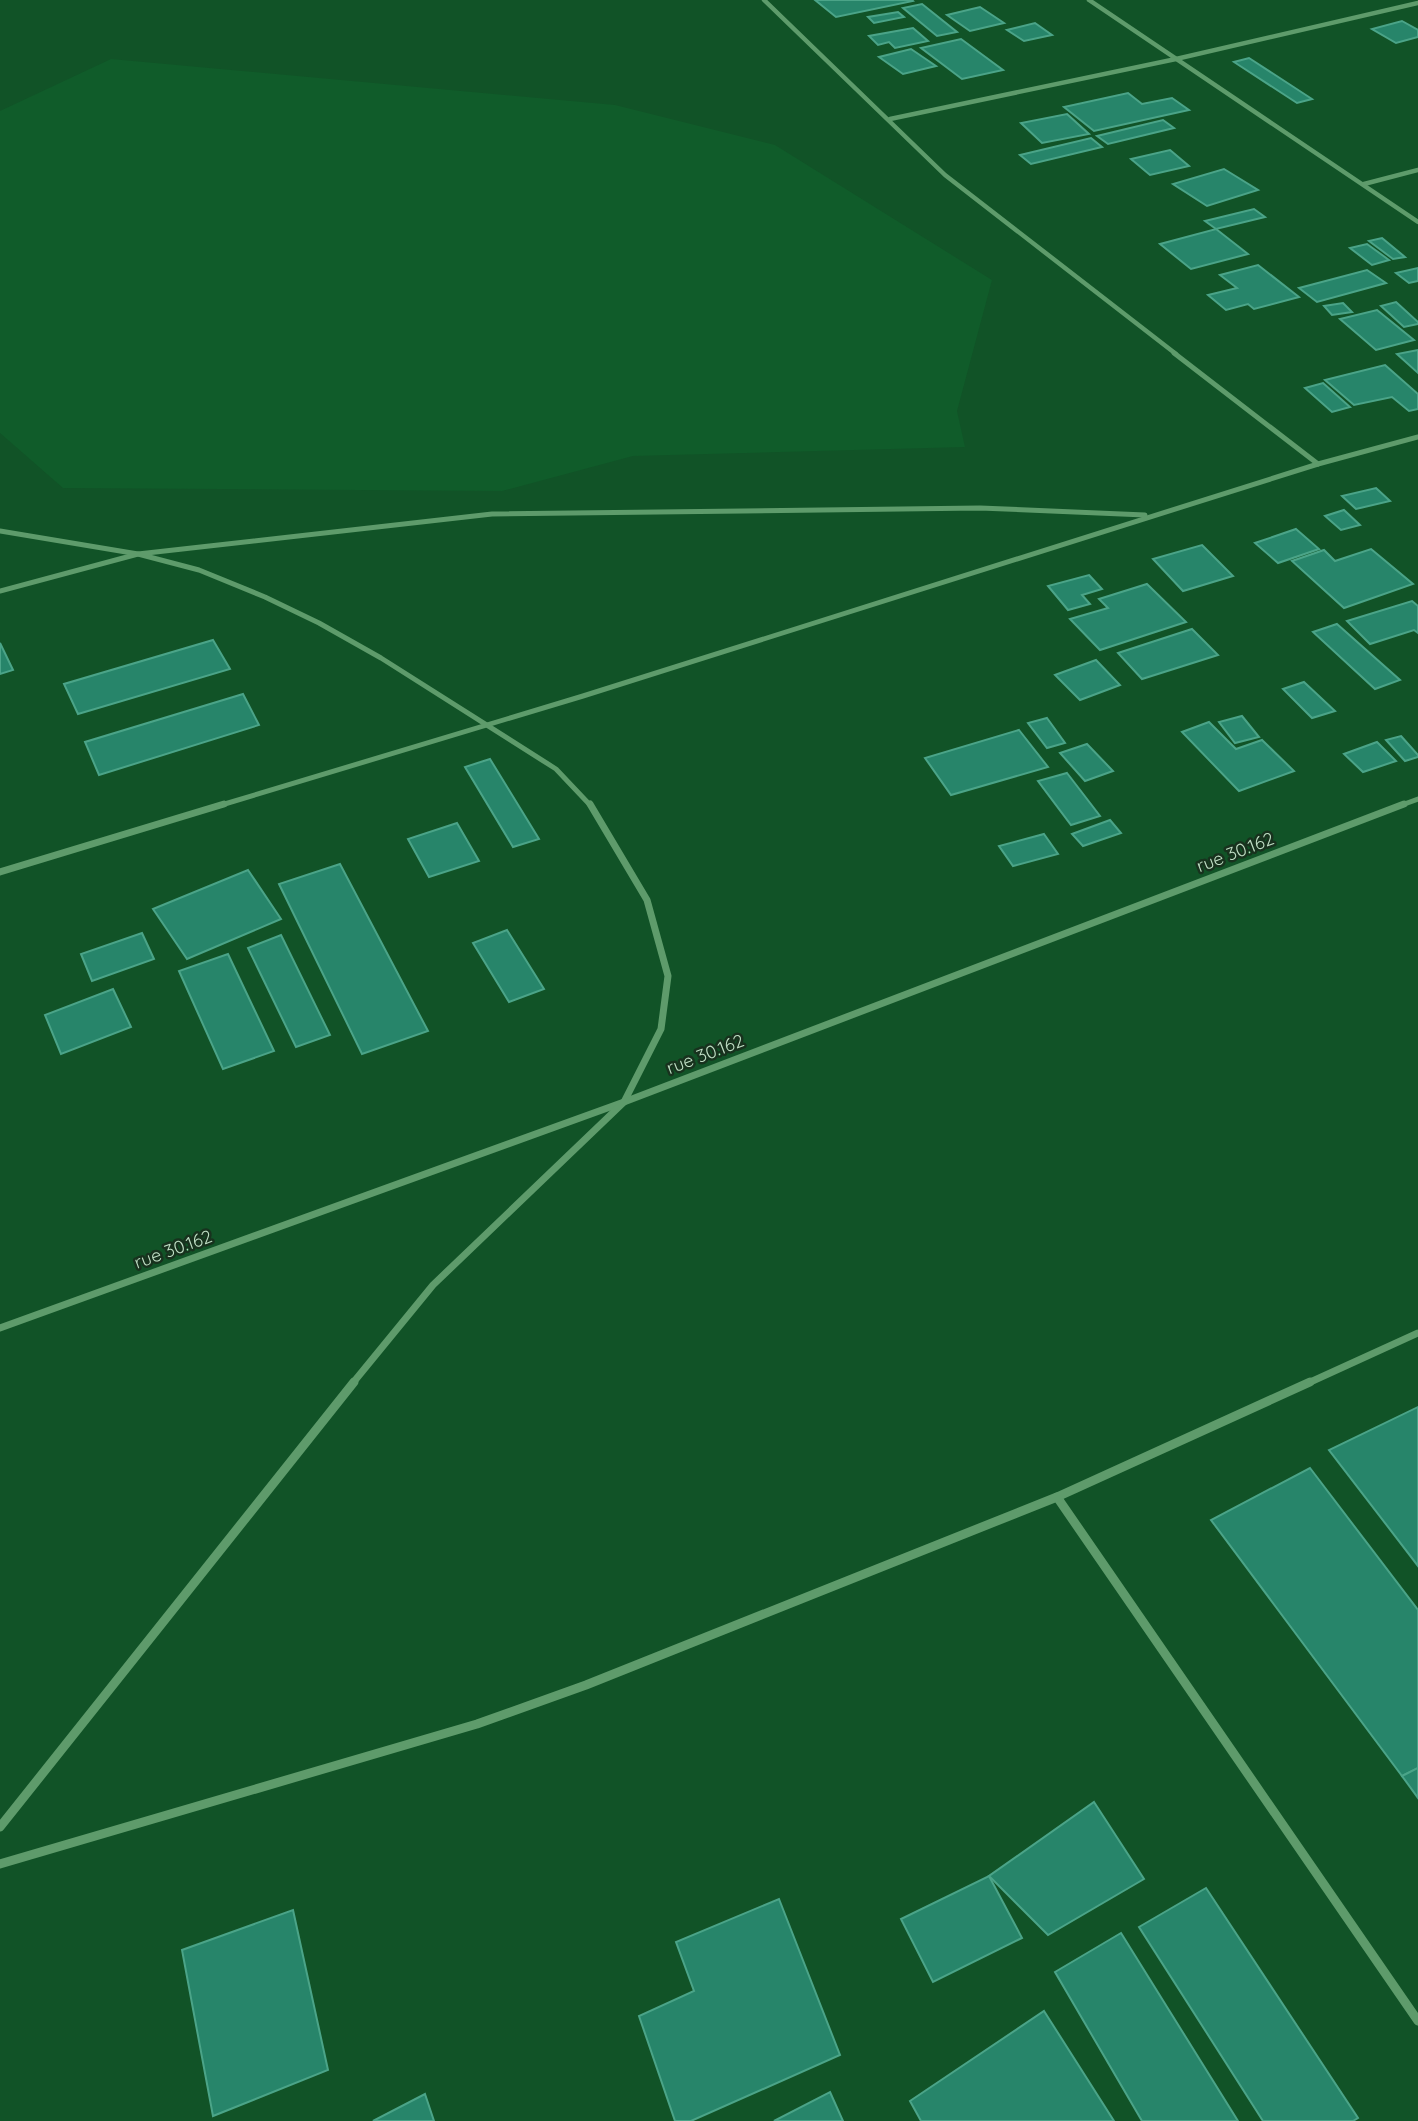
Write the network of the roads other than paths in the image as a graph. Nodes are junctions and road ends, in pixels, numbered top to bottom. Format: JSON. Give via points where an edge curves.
{"nodes":[{"id":1,"x":764,"y":0,"type":"edge"},
{"id":2,"x":1089,"y":0,"type":"edge"},
{"id":3,"x":1418,"y":3,"type":"edge"},
{"id":4,"x":1176,"y":60,"type":"junction"},
{"id":5,"x":890,"y":119,"type":"junction"},
{"id":6,"x":1418,"y":170,"type":"edge"},
{"id":7,"x":1364,"y":184,"type":"junction"},
{"id":8,"x":1418,"y":222,"type":"edge"},
{"id":9,"x":1418,"y":437,"type":"edge"},
{"id":10,"x":1318,"y":464,"type":"junction"},
{"id":11,"x":1153,"y":516,"type":"junction"},
{"id":12,"x":0,"y":531,"type":"edge"},
{"id":13,"x":138,"y":554,"type":"junction"},
{"id":14,"x":0,"y":591,"type":"edge"},
{"id":15,"x":486,"y":725,"type":"junction"},
{"id":16,"x":1418,"y":799,"type":"edge"},
{"id":17,"x":0,"y":872,"type":"edge"},
{"id":18,"x":624,"y":1102,"type":"junction"},
{"id":19,"x":0,"y":1328,"type":"edge"},
{"id":20,"x":1418,"y":1333,"type":"edge"},
{"id":21,"x":1057,"y":1497,"type":"junction"},
{"id":22,"x":0,"y":1828,"type":"edge"},
{"id":23,"x":0,"y":1864,"type":"edge"},
{"id":24,"x":1418,"y":2021,"type":"edge"}],
"edges":[{"from":1,"to":5,"type":"street"},
{"from":2,"to":4,"type":"street"},
{"from":3,"to":4,"type":"street"},
{"from":4,"to":5,"type":"street"},
{"from":4,"to":7,"type":"street"},
{"from":5,"to":10,"type":"street","via":[[945,175]]},
{"from":6,"to":7,"type":"street"},
{"from":7,"to":8,"type":"street"},
{"from":9,"to":10,"type":"street"},
{"from":10,"to":11,"type":"street"},
{"from":11,"to":13,"type":"street","via":[[980,508],[492,514]]},
{"from":11,"to":15,"type":"street"},
{"from":12,"to":13,"type":"street"},
{"from":13,"to":14,"type":"street"},
{"from":13,"to":15,"type":"street","via":[[198,570],[319,623]]},
{"from":15,"to":17,"type":"street"},
{"from":15,"to":18,"type":"street","via":[[556,769],[593,808],[647,900],[668,976],[662,1028]]},
{"from":16,"to":18,"type":"street","name":"rue 30.162"},
{"from":18,"to":19,"type":"street","name":"rue 30.162"},
{"from":18,"to":22,"type":"street","via":[[433,1285]]},
{"from":20,"to":21,"type":"street"},
{"from":21,"to":23,"type":"street","via":[[477,1724]]},
{"from":21,"to":24,"type":"street"}]}
